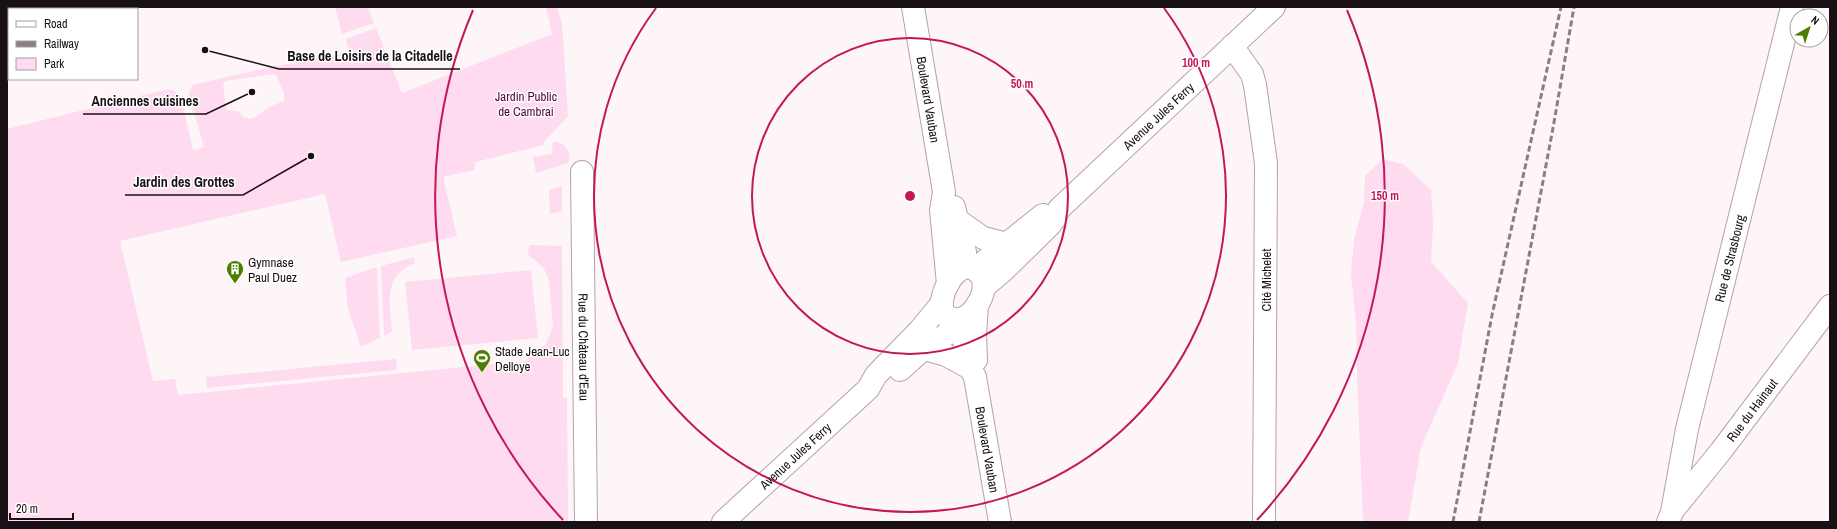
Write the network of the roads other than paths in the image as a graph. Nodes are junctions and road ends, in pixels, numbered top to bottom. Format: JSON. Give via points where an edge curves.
{"nodes":[{"id":1,"x":913,"y":7,"type":"edge"},
{"id":2,"x":1274,"y":7,"type":"edge"},
{"id":3,"x":1792,"y":7,"type":"edge"},
{"id":4,"x":1232,"y":46,"type":"junction"},
{"id":5,"x":582,"y":172,"type":"dead end"},
{"id":6,"x":944,"y":192,"type":"junction"},
{"id":7,"x":1059,"y":209,"type":"junction"},
{"id":8,"x":956,"y":219,"type":"junction"},
{"id":9,"x":1007,"y":244,"type":"junction"},
{"id":10,"x":976,"y":282,"type":"junction"},
{"id":11,"x":945,"y":294,"type":"junction"},
{"id":12,"x":1830,"y":306,"type":"edge"},
{"id":13,"x":958,"y":320,"type":"junction"},
{"id":14,"x":924,"y":349,"type":"junction"},
{"id":15,"x":972,"y":372,"type":"junction"},
{"id":16,"x":868,"y":389,"type":"junction"},
{"id":17,"x":1670,"y":517,"type":"edge"},
{"id":18,"x":586,"y":522,"type":"edge"},
{"id":19,"x":723,"y":522,"type":"edge"},
{"id":20,"x":1000,"y":522,"type":"edge"},
{"id":21,"x":1264,"y":522,"type":"edge"}],
"edges":[{"from":1,"to":6,"type":"street","name":"Boulevard Vauban"},
{"from":2,"to":4,"type":"street","name":"Avenue Jules Ferry"},
{"from":3,"to":17,"type":"street","name":"Rue de Strasbourg","via":[[1687,429]]},
{"from":4,"to":7,"type":"street","name":"Avenue Jules Ferry"},
{"from":4,"to":21,"type":"street","name":"Cité Michelet","via":[[1252,74],[1256,85],[1266,163]]},
{"from":5,"to":18,"type":"street","name":"Rue du Château d'Eau"},
{"from":6,"to":8,"type":"street","name":"Boulevard Vauban","via":[[952,202]]},
{"from":6,"to":11,"type":"street","name":"Boulevard Vauban","via":[[941,210]]},
{"from":7,"to":9,"type":"street","name":"Avenue Jules Ferry","via":[[1042,216]]},
{"from":7,"to":10,"type":"street","name":"Avenue Jules Ferry","via":[[1046,228],[1004,270]]},
{"from":8,"to":9,"type":"street","via":[[983,238]]},
{"from":8,"to":10,"type":"street","name":"Boulevard Vauban"},
{"from":9,"to":10,"type":"street","name":"Avenue Jules Ferry"},
{"from":10,"to":11,"type":"street","name":"Avenue Jules Ferry","via":[[959,270]]},
{"from":10,"to":13,"type":"street","name":"Avenue Jules Ferry","via":[[966,316]]},
{"from":10,"to":15,"type":"street","name":"Boulevard Vauban","via":[[977,367]]},
{"from":11,"to":13,"type":"street","via":[[942,311]]},
{"from":11,"to":16,"type":"street","name":"Avenue Jules Ferry","via":[[919,331],[876,375]]},
{"from":12,"to":17,"type":"street","name":"Rue du Hainaut"},
{"from":13,"to":14,"type":"street","name":"Avenue Jules Ferry","via":[[947,334]]},
{"from":13,"to":15,"type":"street","name":"Boulevard Vauban"},
{"from":14,"to":15,"type":"street","via":[[946,355]]},
{"from":14,"to":16,"type":"street","name":"Avenue Jules Ferry","via":[[893,376]]},
{"from":15,"to":20,"type":"street","name":"Boulevard Vauban"},
{"from":16,"to":19,"type":"street","name":"Avenue Jules Ferry"}]}
